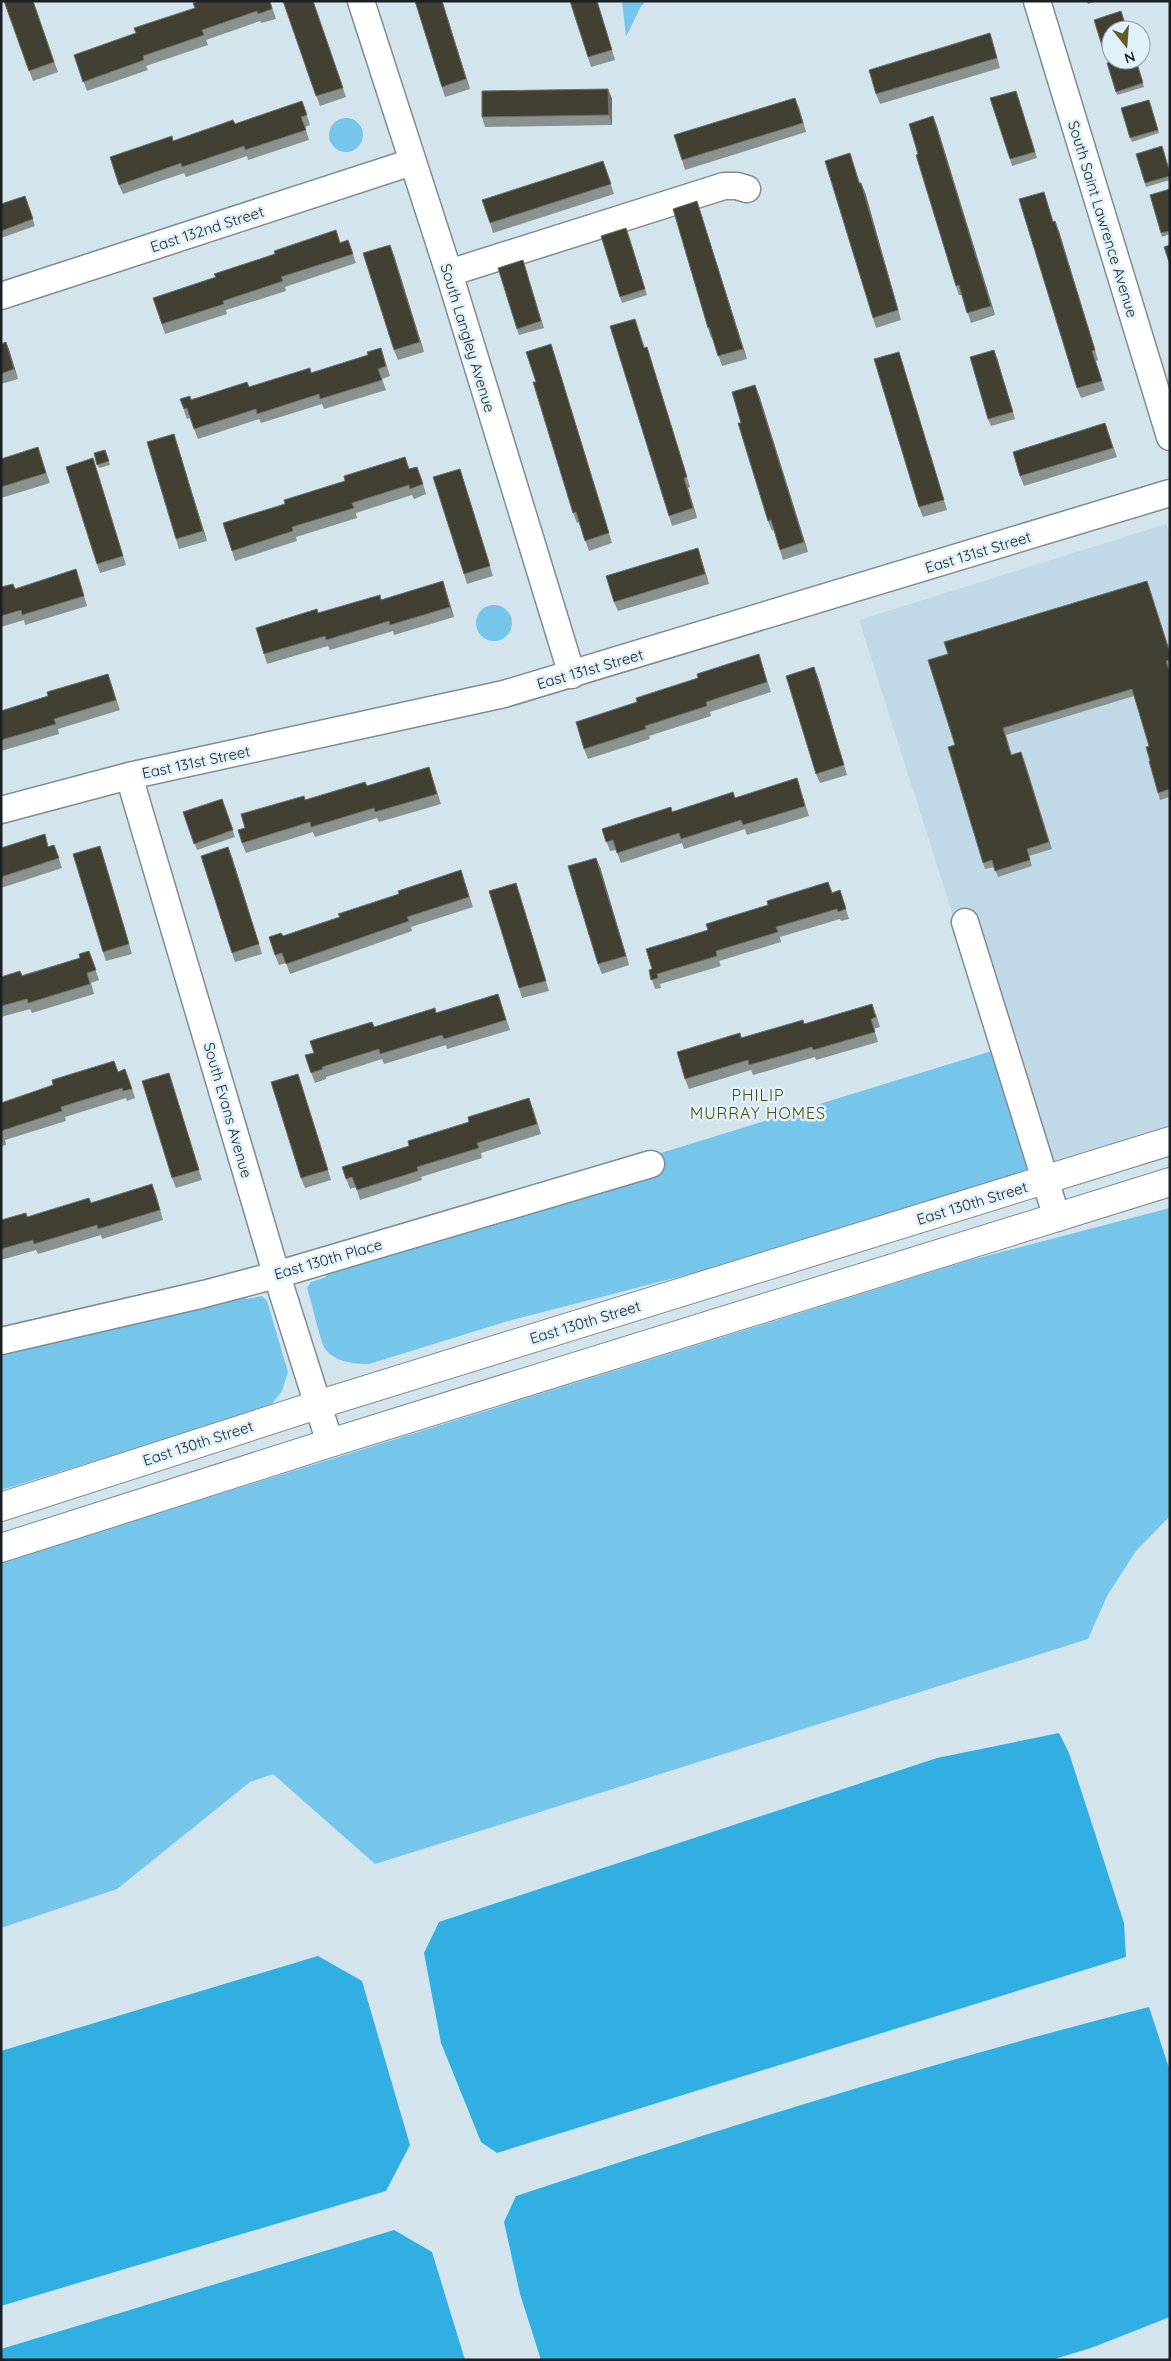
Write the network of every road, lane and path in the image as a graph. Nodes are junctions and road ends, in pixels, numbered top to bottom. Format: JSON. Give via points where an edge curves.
{"nodes":[{"id":1,"x":361,"y":1,"type":"edge"},
{"id":2,"x":1037,"y":1,"type":"edge"},
{"id":3,"x":412,"y":162,"type":"junction"},
{"id":4,"x":747,"y":189,"type":"dead end"},
{"id":5,"x":449,"y":273,"type":"junction"},
{"id":6,"x":1,"y":296,"type":"edge"},
{"id":7,"x":1170,"y":438,"type":"edge"},
{"id":8,"x":1170,"y":493,"type":"edge"},
{"id":9,"x":572,"y":676,"type":"junction"},
{"id":10,"x":129,"y":776,"type":"junction"},
{"id":11,"x":1,"y":810,"type":"edge"},
{"id":12,"x":964,"y":922,"type":"dead end"},
{"id":13,"x":1170,"y":1141,"type":"edge"},
{"id":14,"x":651,"y":1164,"type":"dead end"},
{"id":15,"x":1045,"y":1180,"type":"junction"},
{"id":16,"x":1170,"y":1182,"type":"edge"},
{"id":17,"x":1057,"y":1218,"type":"junction"},
{"id":18,"x":276,"y":1275,"type":"junction"},
{"id":19,"x":1,"y":1341,"type":"edge"},
{"id":20,"x":318,"y":1405,"type":"junction"},
{"id":21,"x":330,"y":1443,"type":"junction"},
{"id":22,"x":1,"y":1507,"type":"edge"},
{"id":23,"x":1,"y":1548,"type":"edge"}],
"edges":[{"from":1,"to":3,"type":"street","name":"South Langley Avenue"},
{"from":2,"to":7,"type":"street","name":"South Saint Lawrence Avenue"},
{"from":3,"to":5,"type":"street","name":"South Langley Avenue"},
{"from":3,"to":6,"type":"street","name":"East 132nd Street"},
{"from":4,"to":5,"type":"street","via":[[724,186]]},
{"from":5,"to":9,"type":"street","name":"South Langley Avenue"},
{"from":8,"to":9,"type":"street","name":"East 131st Street"},
{"from":9,"to":10,"type":"street","name":"East 131st Street","via":[[498,696]]},
{"from":10,"to":11,"type":"street","name":"East 131st Street"},
{"from":10,"to":18,"type":"street","name":"South Evans Avenue"},
{"from":12,"to":15,"type":"street"},
{"from":13,"to":15,"type":"main road","name":"East 130th Street"},
{"from":14,"to":18,"type":"street","name":"East 130th Place"},
{"from":15,"to":17,"type":"street"},
{"from":15,"to":20,"type":"main road","name":"East 130th Street"},
{"from":16,"to":17,"type":"main road"},
{"from":17,"to":21,"type":"main road"},
{"from":18,"to":19,"type":"street","name":"East 130th Place"},
{"from":18,"to":20,"type":"street","name":"South Evans Avenue"},
{"from":20,"to":21,"type":"street","name":"South Evans Avenue"},
{"from":20,"to":22,"type":"main road","name":"East 130th Street"},
{"from":21,"to":23,"type":"main road"}]}
